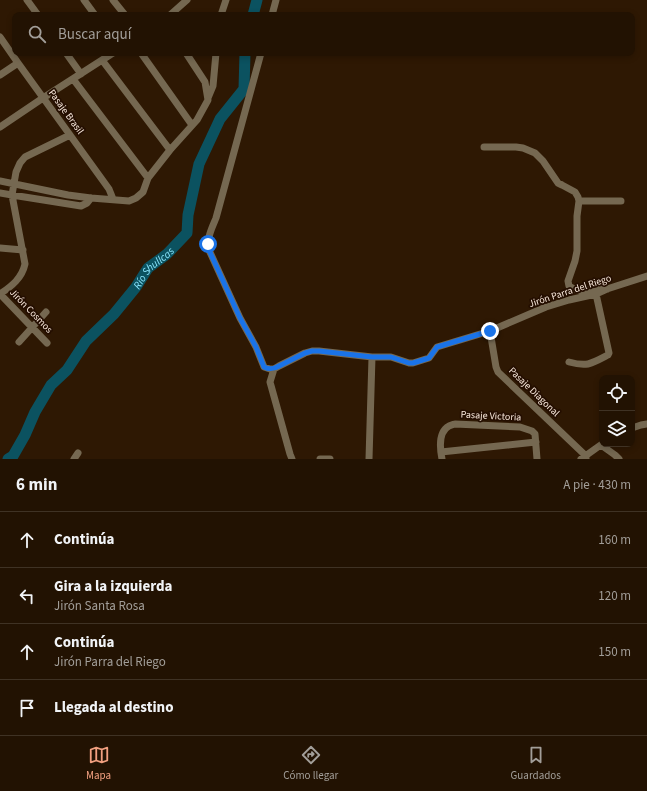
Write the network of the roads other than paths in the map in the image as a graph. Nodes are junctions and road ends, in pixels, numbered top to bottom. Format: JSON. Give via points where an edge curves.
{"nodes":[{"id":1,"x":27,"y":0,"type":"edge"},
{"id":2,"x":84,"y":0,"type":"edge"},
{"id":3,"x":113,"y":0,"type":"edge"},
{"id":4,"x":186,"y":0,"type":"edge"},
{"id":5,"x":226,"y":0,"type":"edge"},
{"id":6,"x":276,"y":0,"type":"edge"},
{"id":7,"x":36,"y":12,"type":"edge"},
{"id":8,"x":93,"y":12,"type":"edge"},
{"id":9,"x":123,"y":12,"type":"edge"},
{"id":10,"x":173,"y":12,"type":"edge"},
{"id":11,"x":222,"y":12,"type":"edge"},
{"id":12,"x":273,"y":12,"type":"edge"},
{"id":13,"x":0,"y":37,"type":"edge"},
{"id":14,"x":12,"y":55,"type":"edge"},
{"id":15,"x":13,"y":56,"type":"edge"},
{"id":16,"x":68,"y":56,"type":"edge"},
{"id":17,"x":108,"y":56,"type":"edge"},
{"id":18,"x":143,"y":56,"type":"edge"},
{"id":19,"x":188,"y":56,"type":"edge"},
{"id":20,"x":216,"y":56,"type":"edge"},
{"id":21,"x":260,"y":56,"type":"edge"},
{"id":22,"x":102,"y":60,"type":"junction"},
{"id":23,"x":18,"y":64,"type":"junction"},
{"id":24,"x":81,"y":74,"type":"junction"},
{"id":25,"x":0,"y":75,"type":"edge"},
{"id":26,"x":73,"y":79,"type":"junction"},
{"id":27,"x":43,"y":98,"type":"junction"},
{"id":28,"x":208,"y":100,"type":"junction"},
{"id":29,"x":192,"y":125,"type":"junction"},
{"id":30,"x":0,"y":127,"type":"edge"},
{"id":31,"x":70,"y":135,"type":"junction"},
{"id":32,"x":484,"y":147,"type":"dead end"},
{"id":33,"x":170,"y":150,"type":"junction"},
{"id":34,"x":148,"y":178,"type":"junction"},
{"id":35,"x":0,"y":181,"type":"edge"},
{"id":36,"x":14,"y":184,"type":"junction"},
{"id":37,"x":0,"y":193,"type":"edge"},
{"id":38,"x":12,"y":194,"type":"junction"},
{"id":39,"x":91,"y":198,"type":"junction"},
{"id":40,"x":113,"y":200,"type":"junction"},
{"id":41,"x":579,"y":201,"type":"junction"},
{"id":42,"x":621,"y":201,"type":"dead end"},
{"id":43,"x":0,"y":248,"type":"edge"},
{"id":44,"x":23,"y":250,"type":"junction"},
{"id":45,"x":647,"y":276,"type":"edge"},
{"id":46,"x":606,"y":290,"type":"junction"},
{"id":47,"x":0,"y":294,"type":"edge"},
{"id":48,"x":596,"y":294,"type":"junction"},
{"id":49,"x":46,"y":312,"type":"dead end"},
{"id":50,"x":33,"y":328,"type":"junction"},
{"id":51,"x":490,"y":331,"type":"junction"},
{"id":52,"x":19,"y":342,"type":"dead end"},
{"id":53,"x":47,"y":342,"type":"dead end"},
{"id":54,"x":372,"y":357,"type":"junction"},
{"id":55,"x":569,"y":362,"type":"dead end"},
{"id":56,"x":264,"y":367,"type":"junction"},
{"id":57,"x":274,"y":369,"type":"junction"},
{"id":58,"x":270,"y":382,"type":"junction"},
{"id":59,"x":647,"y":424,"type":"edge"},
{"id":60,"x":635,"y":427,"type":"edge"},
{"id":61,"x":536,"y":442,"type":"junction"},
{"id":62,"x":599,"y":447,"type":"edge"},
{"id":63,"x":605,"y":447,"type":"edge"},
{"id":64,"x":442,"y":456,"type":"edge"},
{"id":65,"x":584,"y":458,"type":"edge"},
{"id":66,"x":292,"y":459,"type":"edge"},
{"id":67,"x":320,"y":459,"type":"edge"},
{"id":68,"x":330,"y":459,"type":"edge"},
{"id":69,"x":369,"y":459,"type":"edge"},
{"id":70,"x":537,"y":459,"type":"edge"},
{"id":71,"x":619,"y":459,"type":"edge"}],
"edges":[{"from":1,"to":7,"type":"street"},
{"from":2,"to":8,"type":"street"},
{"from":3,"to":9,"type":"street"},
{"from":4,"to":10,"type":"street"},
{"from":5,"to":11,"type":"street"},
{"from":6,"to":12,"type":"street"},
{"from":13,"to":14,"type":"street","name":"Pasaje Brasil"},
{"from":15,"to":23,"type":"street","name":"Pasaje Brasil"},
{"from":16,"to":24,"type":"street"},
{"from":17,"to":22,"type":"street"},
{"from":18,"to":29,"type":"street"},
{"from":19,"to":28,"type":"street","via":[[205,82]]},
{"from":20,"to":28,"type":"street","via":[[213,86]]},
{"from":21,"to":56,"type":"street","via":[[216,218],[208,236],[208,244]]},
{"from":22,"to":24,"type":"street"},
{"from":22,"to":33,"type":"street"},
{"from":23,"to":25,"type":"street"},
{"from":23,"to":27,"type":"street","name":"Pasaje Brasil"},
{"from":24,"to":26,"type":"street"},
{"from":26,"to":27,"type":"street"},
{"from":26,"to":34,"type":"street"},
{"from":27,"to":30,"type":"street"},
{"from":27,"to":31,"type":"street","name":"Pasaje Brasil"},
{"from":28,"to":29,"type":"street"},
{"from":29,"to":33,"type":"street"},
{"from":31,"to":36,"type":"street","via":[[25,157],[16,172]]},
{"from":31,"to":40,"type":"street","name":"Pasaje Brasil","via":[[109,189]]},
{"from":32,"to":41,"type":"street","via":[[516,147],[535,153],[543,160],[558,183],[575,192]]},
{"from":33,"to":34,"type":"street"},
{"from":34,"to":40,"type":"street","via":[[143,192],[136,198]]},
{"from":35,"to":36,"type":"street"},
{"from":36,"to":38,"type":"street"},
{"from":36,"to":39,"type":"street"},
{"from":37,"to":38,"type":"street"},
{"from":38,"to":39,"type":"street","via":[[81,206]]},
{"from":38,"to":44,"type":"street"},
{"from":39,"to":40,"type":"street"},
{"from":41,"to":42,"type":"street"},
{"from":41,"to":46,"type":"street","via":[[577,251],[568,281],[572,288],[583,291],[596,287]]},
{"from":43,"to":44,"type":"street"},
{"from":44,"to":47,"type":"street","via":[[24,269],[18,280]]},
{"from":45,"to":46,"type":"street","name":"Jirón Parra del Riego"},
{"from":46,"to":48,"type":"street","name":"Jirón Parra del Riego"},
{"from":47,"to":50,"type":"street","name":"Jirón Cosmos"},
{"from":48,"to":51,"type":"street","name":"Jirón Parra del Riego","via":[[546,307]]},
{"from":48,"to":55,"type":"street","via":[[608,355],[589,365]]},
{"from":49,"to":50,"type":"street"},
{"from":50,"to":52,"type":"street"},
{"from":50,"to":53,"type":"street","name":"Jirón Cosmos"},
{"from":51,"to":54,"type":"street","name":"Jirón Parra del Riego","via":[[437,347],[429,358],[417,362],[409,363],[391,357]]},
{"from":51,"to":65,"type":"street","name":"Pasaje Diagonal","via":[[498,372]]},
{"from":54,"to":57,"type":"street","name":"Jirón Parra del Riego","via":[[312,351]]},
{"from":54,"to":69,"type":"street"},
{"from":56,"to":57,"type":"street"},
{"from":56,"to":58,"type":"street"},
{"from":57,"to":58,"type":"street"},
{"from":58,"to":66,"type":"street"},
{"from":59,"to":60,"type":"street"},
{"from":61,"to":64,"type":"street"},
{"from":61,"to":64,"type":"street","name":"Pasaje Victoria","via":[[532,431],[520,427],[455,424],[445,428],[442,435]]},
{"from":61,"to":70,"type":"street"},
{"from":62,"to":65,"type":"street"},
{"from":63,"to":71,"type":"street"},
{"from":67,"to":68,"type":"street"}]}
